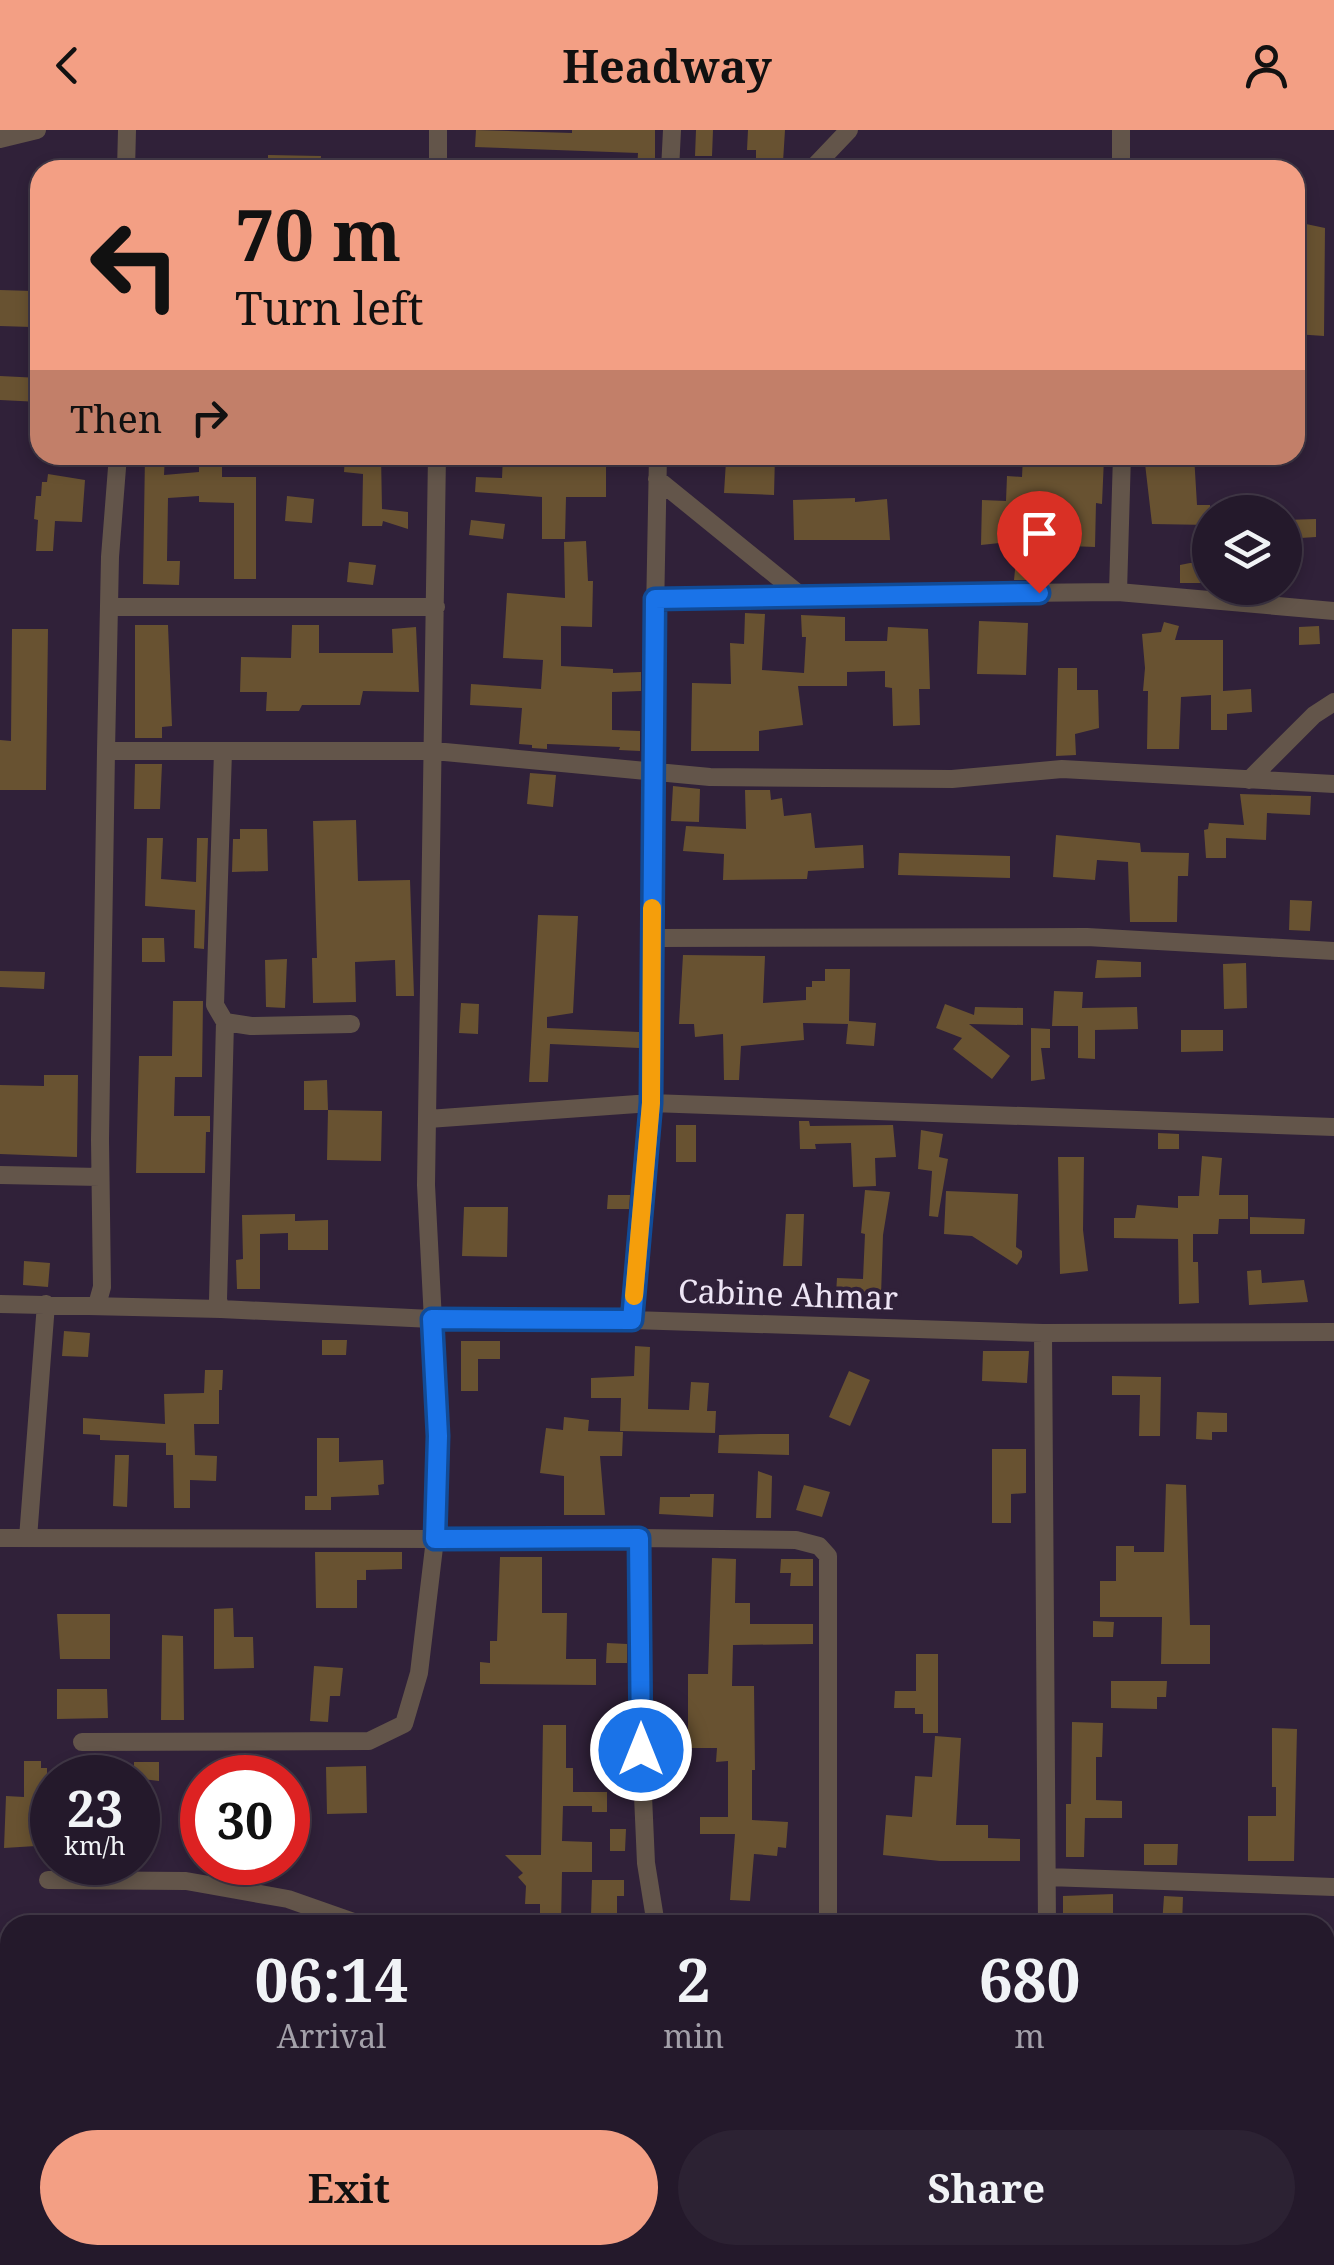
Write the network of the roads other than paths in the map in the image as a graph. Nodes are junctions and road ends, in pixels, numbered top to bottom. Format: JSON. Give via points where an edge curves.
{"nodes":[{"id":1,"x":38,"y":130,"type":"edge"},
{"id":2,"x":127,"y":130,"type":"edge"},
{"id":3,"x":438,"y":130,"type":"edge"},
{"id":4,"x":672,"y":130,"type":"edge"},
{"id":5,"x":848,"y":130,"type":"edge"},
{"id":6,"x":1121,"y":130,"type":"edge"},
{"id":7,"x":0,"y":140,"type":"edge"},
{"id":8,"x":126,"y":160,"type":"edge"},
{"id":9,"x":438,"y":160,"type":"edge"},
{"id":10,"x":670,"y":160,"type":"edge"},
{"id":11,"x":820,"y":160,"type":"edge"},
{"id":12,"x":1122,"y":160,"type":"edge"},
{"id":13,"x":117,"y":465,"type":"edge"},
{"id":14,"x":437,"y":465,"type":"edge"},
{"id":15,"x":658,"y":465,"type":"edge"},
{"id":16,"x":1122,"y":465,"type":"edge"},
{"id":17,"x":657,"y":479,"type":"junction"},
{"id":18,"x":1118,"y":592,"type":"junction"},
{"id":19,"x":800,"y":595,"type":"junction"},
{"id":20,"x":655,"y":599,"type":"junction"},
{"id":21,"x":108,"y":607,"type":"junction"},
{"id":22,"x":436,"y":608,"type":"junction"},
{"id":23,"x":1334,"y":611,"type":"edge"},
{"id":24,"x":1334,"y":702,"type":"edge"},
{"id":25,"x":434,"y":750,"type":"junction"},
{"id":26,"x":106,"y":751,"type":"junction"},
{"id":27,"x":223,"y":751,"type":"junction"},
{"id":28,"x":652,"y":772,"type":"junction"},
{"id":29,"x":1249,"y":780,"type":"junction"},
{"id":30,"x":1334,"y":784,"type":"edge"},
{"id":31,"x":652,"y":938,"type":"junction"},
{"id":32,"x":1334,"y":951,"type":"edge"},
{"id":33,"x":225,"y":1022,"type":"junction"},
{"id":34,"x":351,"y":1024,"type":"dead end"},
{"id":35,"x":651,"y":1103,"type":"junction"},
{"id":36,"x":428,"y":1119,"type":"junction"},
{"id":37,"x":1334,"y":1127,"type":"edge"},
{"id":38,"x":0,"y":1176,"type":"edge"},
{"id":39,"x":100,"y":1177,"type":"junction"},
{"id":40,"x":0,"y":1304,"type":"edge"},
{"id":41,"x":46,"y":1304,"type":"junction"},
{"id":42,"x":97,"y":1305,"type":"junction"},
{"id":43,"x":221,"y":1309,"type":"junction"},
{"id":44,"x":432,"y":1319,"type":"junction"},
{"id":45,"x":632,"y":1320,"type":"junction"},
{"id":46,"x":1334,"y":1332,"type":"edge"},
{"id":47,"x":1043,"y":1333,"type":"junction"},
{"id":48,"x":0,"y":1538,"type":"edge"},
{"id":49,"x":28,"y":1538,"type":"junction"},
{"id":50,"x":639,"y":1538,"type":"junction"},
{"id":51,"x":435,"y":1539,"type":"junction"},
{"id":52,"x":82,"y":1742,"type":"dead end"},
{"id":53,"x":1047,"y":1877,"type":"junction"},
{"id":54,"x":160,"y":1881,"type":"edge"},
{"id":55,"x":1334,"y":1887,"type":"edge"},
{"id":56,"x":334,"y":1915,"type":"edge"},
{"id":57,"x":654,"y":1915,"type":"edge"},
{"id":58,"x":828,"y":1915,"type":"edge"},
{"id":59,"x":1047,"y":1915,"type":"edge"}],
"edges":[{"from":1,"to":7,"type":"street"},
{"from":2,"to":8,"type":"street"},
{"from":3,"to":9,"type":"street"},
{"from":4,"to":10,"type":"street"},
{"from":5,"to":11,"type":"street"},
{"from":6,"to":12,"type":"street"},
{"from":13,"to":21,"type":"street"},
{"from":14,"to":22,"type":"street"},
{"from":15,"to":17,"type":"street"},
{"from":16,"to":18,"type":"street"},
{"from":17,"to":19,"type":"street"},
{"from":17,"to":20,"type":"street"},
{"from":18,"to":19,"type":"street"},
{"from":18,"to":23,"type":"street"},
{"from":19,"to":20,"type":"street"},
{"from":20,"to":28,"type":"street"},
{"from":21,"to":22,"type":"street"},
{"from":21,"to":26,"type":"street"},
{"from":22,"to":25,"type":"street"},
{"from":24,"to":29,"type":"street"},
{"from":25,"to":27,"type":"street"},
{"from":25,"to":28,"type":"street"},
{"from":25,"to":36,"type":"street"},
{"from":26,"to":27,"type":"street"},
{"from":26,"to":39,"type":"street"},
{"from":27,"to":33,"type":"street","via":[[215,1005]]},
{"from":28,"to":29,"type":"street","via":[[952,779],[1062,769]]},
{"from":28,"to":31,"type":"street"},
{"from":29,"to":30,"type":"street"},
{"from":31,"to":32,"type":"street","via":[[1087,937]]},
{"from":31,"to":35,"type":"street"},
{"from":33,"to":34,"type":"street"},
{"from":33,"to":43,"type":"street"},
{"from":35,"to":36,"type":"street"},
{"from":35,"to":37,"type":"street"},
{"from":35,"to":45,"type":"street"},
{"from":36,"to":44,"type":"street"},
{"from":38,"to":39,"type":"street"},
{"from":39,"to":42,"type":"street"},
{"from":40,"to":41,"type":"street","name":"Cabine Ahmar"},
{"from":41,"to":42,"type":"street","name":"Cabine Ahmar"},
{"from":41,"to":49,"type":"street"},
{"from":42,"to":43,"type":"street","name":"Cabine Ahmar"},
{"from":43,"to":44,"type":"street","name":"Cabine Ahmar"},
{"from":44,"to":45,"type":"street","name":"Cabine Ahmar"},
{"from":44,"to":51,"type":"street"},
{"from":45,"to":47,"type":"street","name":"Cabine Ahmar"},
{"from":46,"to":47,"type":"street","name":"Cabine Ahmar"},
{"from":47,"to":53,"type":"street"},
{"from":48,"to":49,"type":"street"},
{"from":49,"to":51,"type":"street"},
{"from":50,"to":51,"type":"street"},
{"from":50,"to":57,"type":"street","via":[[641,1750]]},
{"from":50,"to":58,"type":"street","via":[[796,1540],[828,1556]]},
{"from":51,"to":52,"type":"street","via":[[419,1674],[404,1724],[369,1741]]},
{"from":53,"to":55,"type":"street"},
{"from":53,"to":59,"type":"street"},
{"from":54,"to":56,"type":"street","via":[[288,1899]]}]}
